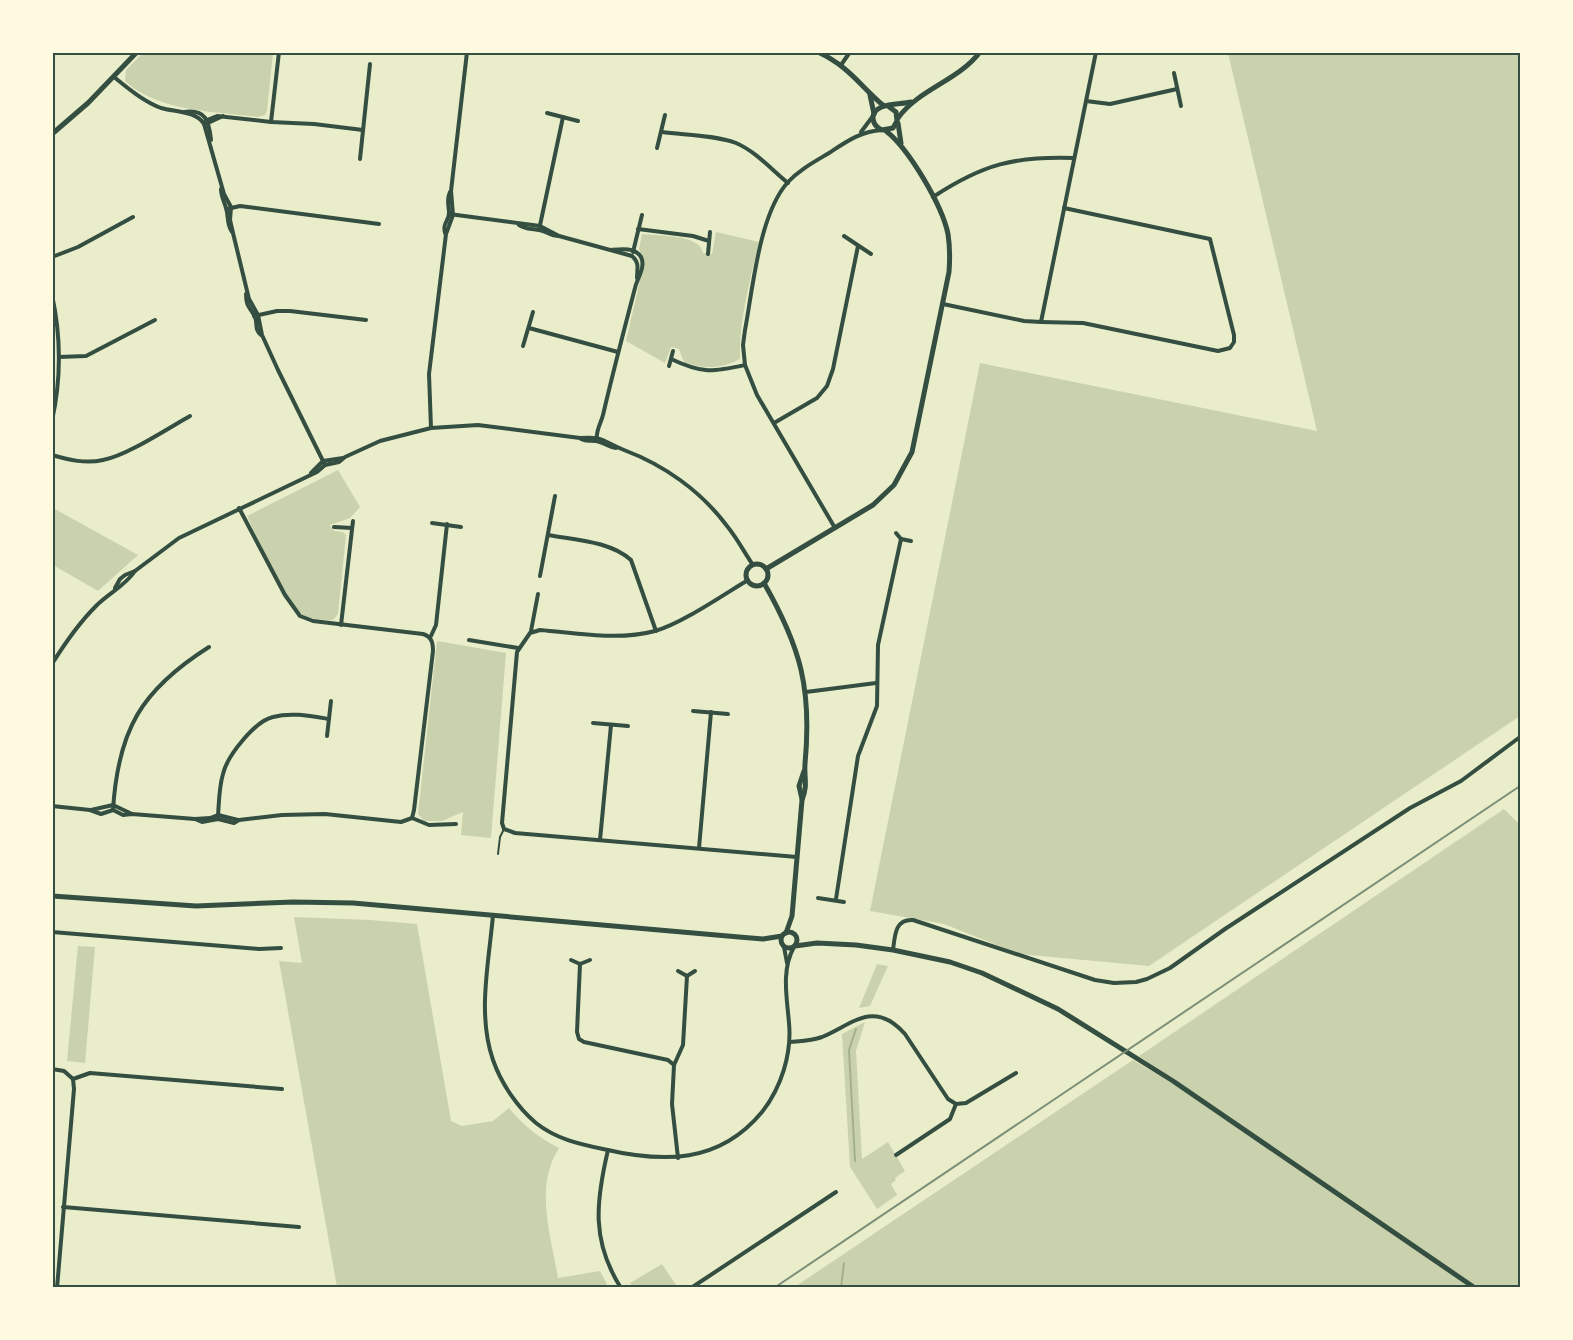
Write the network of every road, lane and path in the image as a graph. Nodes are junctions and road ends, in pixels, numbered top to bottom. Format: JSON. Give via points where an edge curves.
{"nodes":[{"id":1,"x":137,"y":52,"type":"edge"},
{"id":2,"x":279,"y":52,"type":"edge"},
{"id":3,"x":467,"y":52,"type":"edge"},
{"id":4,"x":818,"y":52,"type":"edge"},
{"id":5,"x":850,"y":52,"type":"edge"},
{"id":6,"x":980,"y":52,"type":"edge"},
{"id":7,"x":1096,"y":52,"type":"edge"},
{"id":8,"x":370,"y":64,"type":"dead end"},
{"id":9,"x":841,"y":65,"type":"junction"},
{"id":10,"x":1174,"y":73,"type":"dead end"},
{"id":11,"x":114,"y":76,"type":"junction"},
{"id":12,"x":1177,"y":89,"type":"junction"},
{"id":13,"x":869,"y":92,"type":"junction"},
{"id":14,"x":1086,"y":101,"type":"junction"},
{"id":15,"x":913,"y":102,"type":"junction"},
{"id":16,"x":886,"y":106,"type":"junction"},
{"id":17,"x":1181,"y":106,"type":"dead end"},
{"id":18,"x":547,"y":113,"type":"dead end"},
{"id":19,"x":665,"y":115,"type":"dead end"},
{"id":20,"x":874,"y":115,"type":"junction"},
{"id":21,"x":563,"y":117,"type":"junction"},
{"id":22,"x":898,"y":120,"type":"junction"},
{"id":23,"x":578,"y":121,"type":"dead end"},
{"id":24,"x":206,"y":122,"type":"junction"},
{"id":25,"x":271,"y":122,"type":"junction"},
{"id":26,"x":363,"y":130,"type":"junction"},
{"id":27,"x":884,"y":130,"type":"junction"},
{"id":28,"x":662,"y":132,"type":"junction"},
{"id":29,"x":52,"y":134,"type":"edge"},
{"id":30,"x":859,"y":134,"type":"junction"},
{"id":31,"x":902,"y":145,"type":"junction"},
{"id":32,"x":657,"y":148,"type":"dead end"},
{"id":33,"x":1074,"y":158,"type":"junction"},
{"id":34,"x":360,"y":159,"type":"dead end"},
{"id":35,"x":788,"y":183,"type":"junction"},
{"id":36,"x":933,"y":197,"type":"junction"},
{"id":37,"x":1064,"y":208,"type":"junction"},
{"id":38,"x":230,"y":209,"type":"junction"},
{"id":39,"x":451,"y":214,"type":"junction"},
{"id":40,"x":642,"y":215,"type":"dead end"},
{"id":41,"x":133,"y":217,"type":"dead end"},
{"id":42,"x":379,"y":224,"type":"dead end"},
{"id":43,"x":540,"y":228,"type":"junction"},
{"id":44,"x":639,"y":229,"type":"junction"},
{"id":45,"x":710,"y":232,"type":"dead end"},
{"id":46,"x":844,"y":236,"type":"dead end"},
{"id":47,"x":709,"y":241,"type":"junction"},
{"id":48,"x":858,"y":246,"type":"junction"},
{"id":49,"x":632,"y":253,"type":"junction"},
{"id":50,"x":708,"y":254,"type":"dead end"},
{"id":51,"x":871,"y":254,"type":"dead end"},
{"id":52,"x":52,"y":257,"type":"edge"},
{"id":53,"x":52,"y":295,"type":"edge"},
{"id":54,"x":943,"y":304,"type":"junction"},
{"id":55,"x":533,"y":312,"type":"dead end"},
{"id":56,"x":256,"y":315,"type":"junction"},
{"id":57,"x":154,"y":320,"type":"dead end"},
{"id":58,"x":366,"y":320,"type":"dead end"},
{"id":59,"x":1041,"y":322,"type":"junction"},
{"id":60,"x":529,"y":328,"type":"junction"},
{"id":61,"x":523,"y":346,"type":"dead end"},
{"id":62,"x":673,"y":351,"type":"dead end"},
{"id":63,"x":618,"y":352,"type":"junction"},
{"id":64,"x":59,"y":357,"type":"junction"},
{"id":65,"x":671,"y":359,"type":"junction"},
{"id":66,"x":745,"y":364,"type":"junction"},
{"id":67,"x":669,"y":366,"type":"dead end"},
{"id":68,"x":190,"y":416,"type":"dead end"},
{"id":69,"x":52,"y":421,"type":"edge"},
{"id":70,"x":774,"y":423,"type":"junction"},
{"id":71,"x":431,"y":428,"type":"junction"},
{"id":72,"x":598,"y":439,"type":"junction"},
{"id":73,"x":52,"y":455,"type":"edge"},
{"id":74,"x":324,"y":463,"type":"junction"},
{"id":75,"x":555,"y":496,"type":"dead end"},
{"id":76,"x":239,"y":508,"type":"junction"},
{"id":77,"x":353,"y":521,"type":"dead end"},
{"id":78,"x":432,"y":523,"type":"dead end"},
{"id":79,"x":447,"y":525,"type":"junction"},
{"id":80,"x":334,"y":527,"type":"dead end"},
{"id":81,"x":462,"y":527,"type":"dead end"},
{"id":82,"x":352,"y":528,"type":"junction"},
{"id":83,"x":836,"y":529,"type":"junction"},
{"id":84,"x":896,"y":533,"type":"dead end"},
{"id":85,"x":548,"y":535,"type":"junction"},
{"id":86,"x":901,"y":539,"type":"junction"},
{"id":87,"x":911,"y":541,"type":"dead end"},
{"id":88,"x":753,"y":565,"type":"junction"},
{"id":89,"x":766,"y":569,"type":"junction"},
{"id":90,"x":540,"y":576,"type":"dead end"},
{"id":91,"x":748,"y":580,"type":"junction"},
{"id":92,"x":764,"y":584,"type":"junction"},
{"id":93,"x":537,"y":594,"type":"dead end"},
{"id":94,"x":341,"y":625,"type":"junction"},
{"id":95,"x":531,"y":631,"type":"junction"},
{"id":96,"x":656,"y":631,"type":"junction"},
{"id":97,"x":430,"y":638,"type":"junction"},
{"id":98,"x":469,"y":640,"type":"dead end"},
{"id":99,"x":209,"y":647,"type":"dead end"},
{"id":100,"x":518,"y":648,"type":"junction"},
{"id":101,"x":52,"y":664,"type":"edge"},
{"id":102,"x":876,"y":683,"type":"junction"},
{"id":103,"x":806,"y":692,"type":"junction"},
{"id":104,"x":331,"y":701,"type":"dead end"},
{"id":105,"x":693,"y":711,"type":"dead end"},
{"id":106,"x":711,"y":712,"type":"junction"},
{"id":107,"x":728,"y":714,"type":"dead end"},
{"id":108,"x":329,"y":719,"type":"junction"},
{"id":109,"x":593,"y":723,"type":"dead end"},
{"id":110,"x":611,"y":724,"type":"junction"},
{"id":111,"x":628,"y":726,"type":"dead end"},
{"id":112,"x":327,"y":736,"type":"dead end"},
{"id":113,"x":1521,"y":737,"type":"edge"},
{"id":114,"x":113,"y":805,"type":"junction"},
{"id":115,"x":52,"y":806,"type":"edge"},
{"id":116,"x":90,"y":810,"type":"junction"},
{"id":117,"x":113,"y":810,"type":"junction"},
{"id":118,"x":132,"y":814,"type":"junction"},
{"id":119,"x":218,"y":817,"type":"junction"},
{"id":120,"x":412,"y":818,"type":"junction"},
{"id":121,"x":456,"y":824,"type":"dead end"},
{"id":122,"x":504,"y":829,"type":"junction"},
{"id":123,"x":600,"y":840,"type":"junction"},
{"id":124,"x":699,"y":848,"type":"junction"},
{"id":125,"x":498,"y":854,"type":"dead end"},
{"id":126,"x":796,"y":857,"type":"junction"},
{"id":127,"x":52,"y":896,"type":"edge"},
{"id":128,"x":818,"y":898,"type":"dead end"},
{"id":129,"x":836,"y":900,"type":"junction"},
{"id":130,"x":844,"y":902,"type":"dead end"},
{"id":131,"x":493,"y":915,"type":"junction"},
{"id":132,"x":792,"y":916,"type":"junction"},
{"id":133,"x":52,"y":932,"type":"edge"},
{"id":134,"x":784,"y":934,"type":"junction"},
{"id":135,"x":796,"y":936,"type":"junction"},
{"id":136,"x":763,"y":939,"type":"junction"},
{"id":137,"x":817,"y":943,"type":"junction"},
{"id":138,"x":783,"y":946,"type":"junction"},
{"id":139,"x":795,"y":947,"type":"junction"},
{"id":140,"x":281,"y":948,"type":"dead end"},
{"id":141,"x":893,"y":950,"type":"junction"},
{"id":142,"x":570,"y":960,"type":"dead end"},
{"id":143,"x":590,"y":960,"type":"dead end"},
{"id":144,"x":787,"y":963,"type":"junction"},
{"id":145,"x":580,"y":964,"type":"junction"},
{"id":146,"x":678,"y":971,"type":"dead end"},
{"id":147,"x":695,"y":971,"type":"dead end"},
{"id":148,"x":687,"y":976,"type":"junction"},
{"id":149,"x":790,"y":1042,"type":"junction"},
{"id":150,"x":674,"y":1065,"type":"junction"},
{"id":151,"x":52,"y":1070,"type":"edge"},
{"id":152,"x":1016,"y":1072,"type":"dead end"},
{"id":153,"x":73,"y":1079,"type":"junction"},
{"id":154,"x":282,"y":1089,"type":"dead end"},
{"id":155,"x":956,"y":1104,"type":"junction"},
{"id":156,"x":608,"y":1150,"type":"junction"},
{"id":157,"x":896,"y":1155,"type":"dead end"},
{"id":158,"x":678,"y":1158,"type":"junction"},
{"id":159,"x":836,"y":1192,"type":"dead end"},
{"id":160,"x":63,"y":1207,"type":"junction"},
{"id":161,"x":299,"y":1227,"type":"dead end"},
{"id":162,"x":57,"y":1287,"type":"edge"},
{"id":163,"x":621,"y":1287,"type":"edge"},
{"id":164,"x":691,"y":1287,"type":"edge"},
{"id":165,"x":1475,"y":1287,"type":"edge"}],
"edges":[{"from":1,"to":11,"type":"street"},
{"from":2,"to":25,"type":"street"},
{"from":3,"to":39,"type":"street","via":[[447,205]]},
{"from":4,"to":9,"type":"street"},
{"from":5,"to":9,"type":"street"},
{"from":6,"to":15,"type":"street","via":[[959,73]]},
{"from":7,"to":14,"type":"street"},
{"from":8,"to":26,"type":"street"},
{"from":9,"to":13,"type":"street"},
{"from":10,"to":12,"type":"street"},
{"from":11,"to":24,"type":"street","via":[[147,102]]},
{"from":11,"to":29,"type":"street"},
{"from":12,"to":14,"type":"street","via":[[1110,104]]},
{"from":12,"to":17,"type":"street"},
{"from":13,"to":16,"type":"street"},
{"from":13,"to":20,"type":"street"},
{"from":14,"to":33,"type":"street"},
{"from":15,"to":16,"type":"street"},
{"from":15,"to":22,"type":"street"},
{"from":16,"to":20,"type":"street","via":[[878,108]]},
{"from":16,"to":22,"type":"street","via":[[894,109]]},
{"from":18,"to":21,"type":"street"},
{"from":19,"to":28,"type":"street"},
{"from":20,"to":27,"type":"street","via":[[874,123]]},
{"from":20,"to":30,"type":"street"},
{"from":21,"to":23,"type":"street"},
{"from":21,"to":43,"type":"street"},
{"from":22,"to":27,"type":"street","via":[[893,128]]},
{"from":22,"to":31,"type":"street"},
{"from":24,"to":25,"type":"street","via":[[224,116]]},
{"from":24,"to":38,"type":"street","via":[[221,196]]},
{"from":25,"to":26,"type":"street"},
{"from":26,"to":34,"type":"street"},
{"from":27,"to":30,"type":"street"},
{"from":27,"to":31,"type":"street"},
{"from":28,"to":32,"type":"street"},
{"from":28,"to":35,"type":"street","via":[[737,143]]},
{"from":30,"to":35,"type":"street"},
{"from":31,"to":36,"type":"street"},
{"from":33,"to":36,"type":"street","via":[[1040,157],[988,167]]},
{"from":33,"to":37,"type":"street"},
{"from":35,"to":66,"type":"street","via":[[774,203],[762,238],[745,330]]},
{"from":36,"to":54,"type":"street","via":[[948,234],[950,252]]},
{"from":37,"to":59,"type":"street"},
{"from":37,"to":59,"type":"street","via":[[1210,239],[1234,342],[1230,348],[1218,351],[1083,323]]},
{"from":38,"to":42,"type":"street"},
{"from":38,"to":56,"type":"street","via":[[228,225],[247,306]]},
{"from":39,"to":43,"type":"street","via":[[525,229]]},
{"from":39,"to":71,"type":"street","via":[[444,222],[446,234],[429,374]]},
{"from":40,"to":44,"type":"street"},
{"from":41,"to":52,"type":"street"},
{"from":43,"to":49,"type":"street","via":[[553,236]]},
{"from":44,"to":47,"type":"street"},
{"from":44,"to":49,"type":"street"},
{"from":45,"to":47,"type":"street"},
{"from":46,"to":48,"type":"street"},
{"from":47,"to":50,"type":"street"},
{"from":48,"to":51,"type":"street"},
{"from":48,"to":70,"type":"street","via":[[827,386],[816,398]]},
{"from":49,"to":63,"type":"street","via":[[637,260],[638,279]]},
{"from":53,"to":64,"type":"street"},
{"from":54,"to":59,"type":"street"},
{"from":54,"to":83,"type":"street","via":[[908,460],[880,500]]},
{"from":55,"to":60,"type":"street"},
{"from":56,"to":58,"type":"street","via":[[290,311]]},
{"from":56,"to":74,"type":"street","via":[[255,327]]},
{"from":57,"to":64,"type":"street","via":[[86,356]]},
{"from":60,"to":61,"type":"street"},
{"from":60,"to":63,"type":"street"},
{"from":62,"to":65,"type":"street"},
{"from":63,"to":72,"type":"street"},
{"from":64,"to":69,"type":"street"},
{"from":65,"to":66,"type":"street","via":[[707,371]]},
{"from":65,"to":67,"type":"street"},
{"from":66,"to":70,"type":"street"},
{"from":68,"to":73,"type":"street","via":[[102,460],[70,460]]},
{"from":70,"to":83,"type":"street"},
{"from":71,"to":72,"type":"street","via":[[478,425],[584,441]]},
{"from":71,"to":74,"type":"street","via":[[380,441]]},
{"from":72,"to":88,"type":"street","via":[[607,447],[660,467],[688,486],[727,525]]},
{"from":74,"to":76,"type":"street","via":[[310,474]]},
{"from":75,"to":85,"type":"street"},
{"from":76,"to":94,"type":"street","via":[[276,582],[300,616]]},
{"from":76,"to":101,"type":"street","via":[[179,538],[120,579],[66,641]]},
{"from":77,"to":82,"type":"street"},
{"from":78,"to":79,"type":"street"},
{"from":79,"to":81,"type":"street"},
{"from":79,"to":97,"type":"street","via":[[436,624]]},
{"from":80,"to":82,"type":"street"},
{"from":82,"to":94,"type":"street"},
{"from":83,"to":89,"type":"street"},
{"from":84,"to":86,"type":"street"},
{"from":85,"to":90,"type":"street"},
{"from":85,"to":96,"type":"street","via":[[623,552],[631,560]]},
{"from":86,"to":87,"type":"street"},
{"from":86,"to":102,"type":"street","via":[[880,631]]},
{"from":88,"to":89,"type":"street"},
{"from":88,"to":91,"type":"street","via":[[748,569]]},
{"from":89,"to":92,"type":"street"},
{"from":91,"to":92,"type":"street","via":[[753,585]]},
{"from":91,"to":96,"type":"street"},
{"from":92,"to":103,"type":"street","via":[[792,637]]},
{"from":93,"to":95,"type":"street"},
{"from":94,"to":97,"type":"street"},
{"from":95,"to":96,"type":"street","via":[[631,636]]},
{"from":95,"to":100,"type":"street"},
{"from":97,"to":120,"type":"street","via":[[433,651]]},
{"from":98,"to":100,"type":"street"},
{"from":99,"to":114,"type":"street","via":[[160,683],[135,717],[119,758]]},
{"from":100,"to":122,"type":"street"},
{"from":102,"to":103,"type":"street"},
{"from":102,"to":129,"type":"street","via":[[877,706],[858,756]]},
{"from":103,"to":126,"type":"street","via":[[808,732]]},
{"from":104,"to":108,"type":"street"},
{"from":105,"to":106,"type":"street"},
{"from":106,"to":107,"type":"street"},
{"from":106,"to":124,"type":"street"},
{"from":108,"to":112,"type":"street"},
{"from":108,"to":119,"type":"street","via":[[295,714],[275,716],[255,728],[227,762]]},
{"from":109,"to":110,"type":"street"},
{"from":110,"to":111,"type":"street"},
{"from":110,"to":123,"type":"street"},
{"from":113,"to":141,"type":"street","via":[[1461,781],[1410,808],[1170,968],[1147,979],[1122,983],[1095,980],[913,920],[904,920],[897,926]]},
{"from":114,"to":116,"type":"street"},
{"from":114,"to":117,"type":"street"},
{"from":114,"to":118,"type":"street"},
{"from":115,"to":116,"type":"street"},
{"from":116,"to":117,"type":"street","via":[[101,814]]},
{"from":117,"to":118,"type":"street"},
{"from":118,"to":119,"type":"street","via":[[202,822]]},
{"from":119,"to":120,"type":"street","via":[[234,823],[282,815],[325,814],[395,822]]},
{"from":120,"to":121,"type":"street","via":[[429,825]]},
{"from":122,"to":123,"type":"street"},
{"from":122,"to":125,"type":"lane"},
{"from":123,"to":124,"type":"street"},
{"from":124,"to":126,"type":"street"},
{"from":126,"to":132,"type":"street"},
{"from":127,"to":131,"type":"street","via":[[196,906],[352,903]]},
{"from":128,"to":129,"type":"street"},
{"from":129,"to":130,"type":"street"},
{"from":131,"to":136,"type":"street"},
{"from":131,"to":156,"type":"street","via":[[485,1019],[488,1043],[501,1078],[536,1123],[554,1135]]},
{"from":132,"to":134,"type":"street"},
{"from":132,"to":135,"type":"street"},
{"from":133,"to":140,"type":"street"},
{"from":134,"to":135,"type":"street","via":[[791,932]]},
{"from":134,"to":136,"type":"street"},
{"from":134,"to":138,"type":"street"},
{"from":135,"to":137,"type":"street"},
{"from":135,"to":139,"type":"street"},
{"from":136,"to":138,"type":"street"},
{"from":137,"to":139,"type":"street"},
{"from":137,"to":141,"type":"street"},
{"from":138,"to":139,"type":"street"},
{"from":138,"to":144,"type":"street"},
{"from":139,"to":144,"type":"street"},
{"from":141,"to":165,"type":"street","via":[[982,973],[1068,1015],[1173,1081]]},
{"from":142,"to":145,"type":"street"},
{"from":143,"to":145,"type":"street"},
{"from":144,"to":149,"type":"street"},
{"from":145,"to":150,"type":"street","via":[[579,1039],[668,1060]]},
{"from":146,"to":148,"type":"street"},
{"from":147,"to":148,"type":"street"},
{"from":148,"to":150,"type":"street","via":[[683,1045]]},
{"from":149,"to":155,"type":"street","via":[[816,1039],[862,1017],[885,1019],[905,1034],[948,1099]]},
{"from":149,"to":158,"type":"street","via":[[777,1088],[756,1118],[719,1145]]},
{"from":150,"to":158,"type":"street","via":[[672,1104]]},
{"from":151,"to":153,"type":"street","via":[[64,1071]]},
{"from":152,"to":155,"type":"street","via":[[966,1103]]},
{"from":153,"to":154,"type":"street","via":[[90,1072]]},
{"from":153,"to":160,"type":"street"},
{"from":155,"to":157,"type":"street","via":[[950,1119]]},
{"from":156,"to":158,"type":"street"},
{"from":156,"to":163,"type":"street","via":[[598,1197],[599,1232],[606,1259]]},
{"from":159,"to":164,"type":"street"},
{"from":160,"to":161,"type":"street"},
{"from":160,"to":162,"type":"street"}]}
